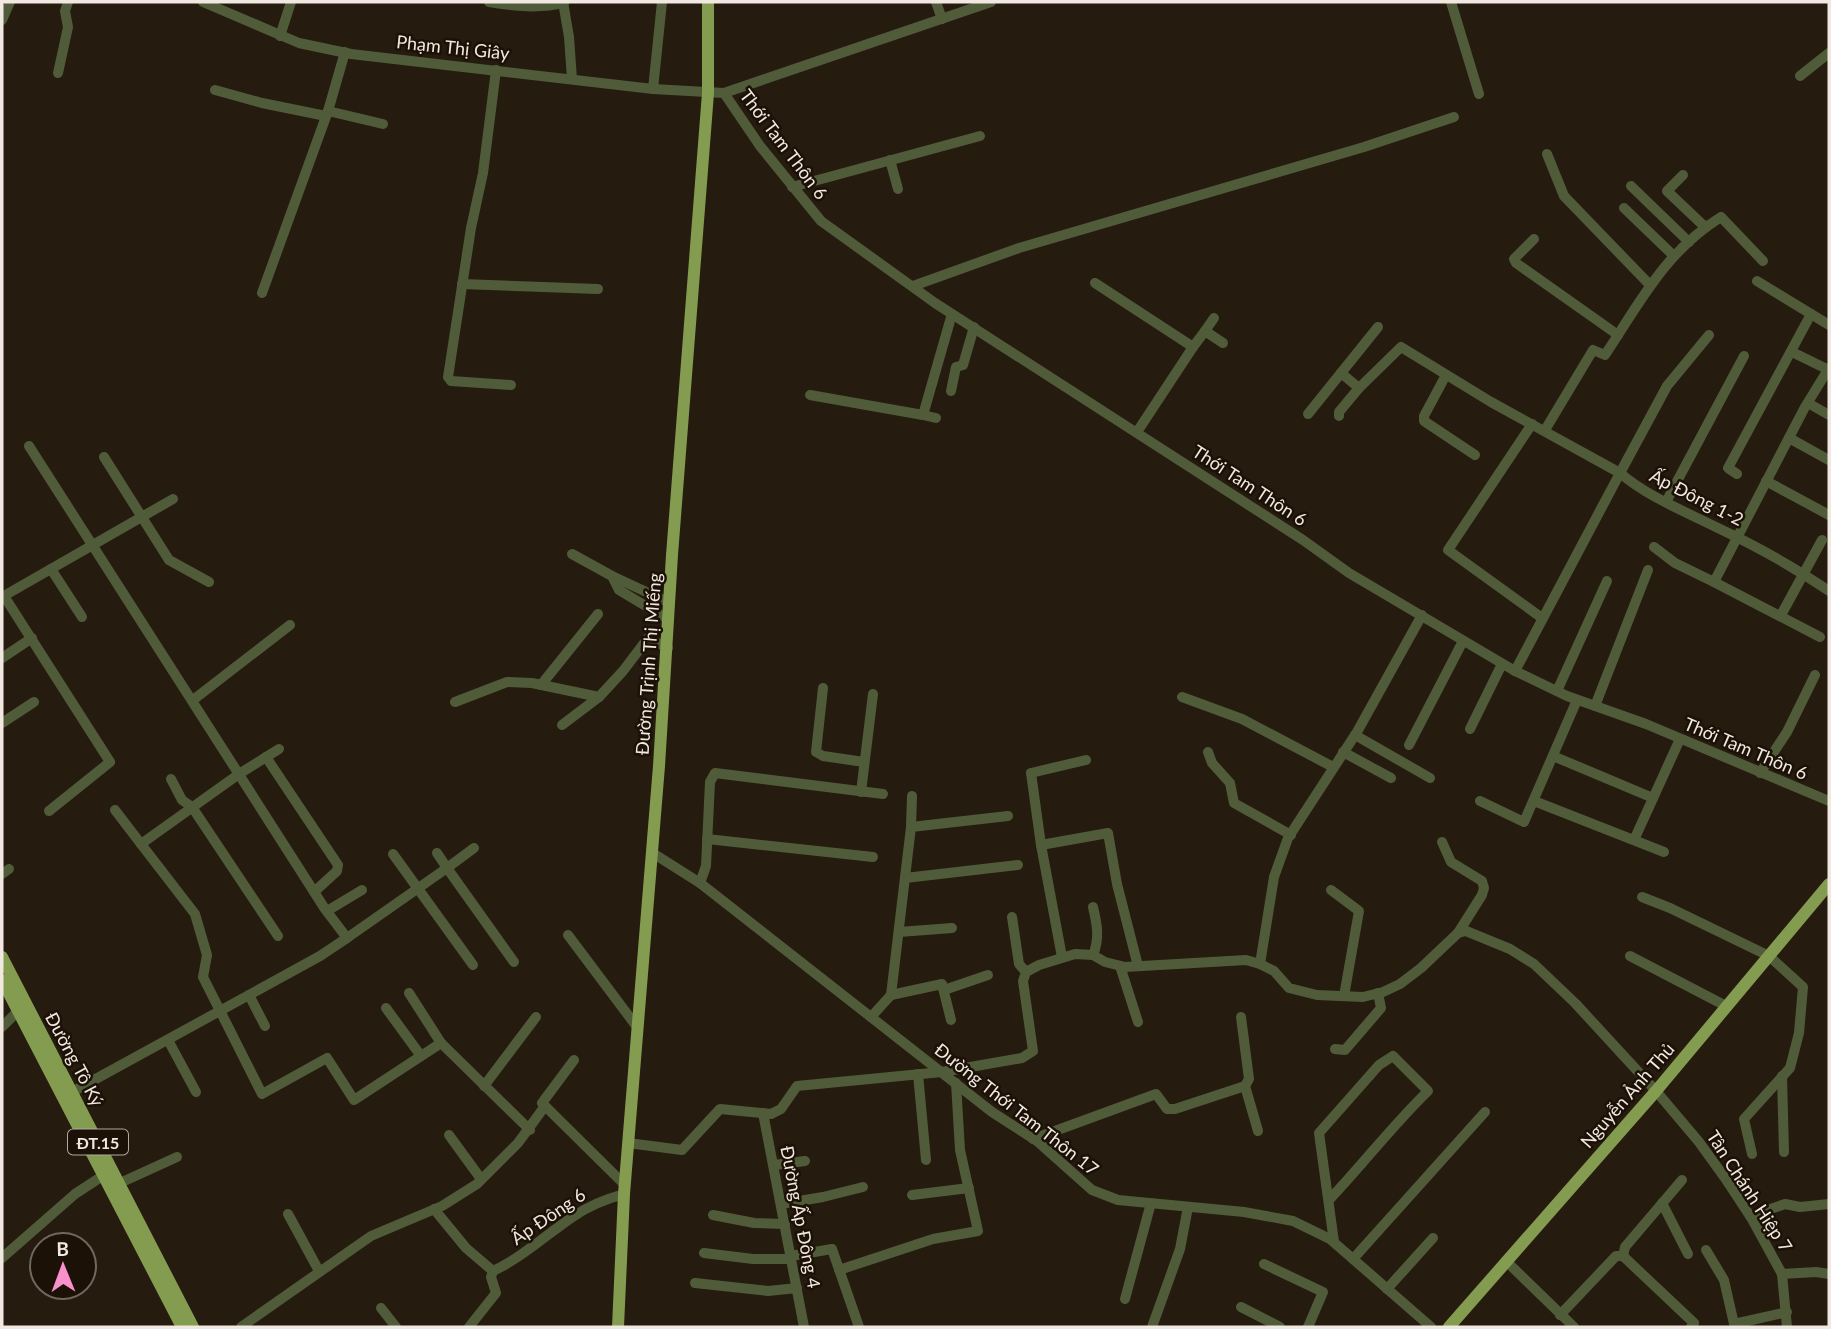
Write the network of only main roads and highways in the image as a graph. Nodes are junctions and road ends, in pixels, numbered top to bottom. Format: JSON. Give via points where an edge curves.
{"nodes":[{"id":1,"x":708,"y":2,"type":"edge"},
{"id":2,"x":1829,"y":884,"type":"edge"},
{"id":3,"x":2,"y":957,"type":"edge"},
{"id":4,"x":2,"y":980,"type":"edge"},
{"id":5,"x":183,"y":1324,"type":"edge"},
{"id":6,"x":618,"y":1327,"type":"edge"},
{"id":7,"x":1449,"y":1327,"type":"edge"}],
"edges":[{"from":1,"to":6,"type":"main road","name":"Đường Trịnh Thị Miếng","via":[[708,93],[624,1190]]},
{"from":2,"to":7,"type":"main road","name":"Nguyễn Ảnh Thủ"},
{"from":3,"to":5,"type":"main road","name":"Đường Tô Ký","number":"ĐT.15","via":[[120,1183]]},
{"from":4,"to":5,"type":"main road","name":"Đường Tô Ký","number":"ĐT.15"}]}
